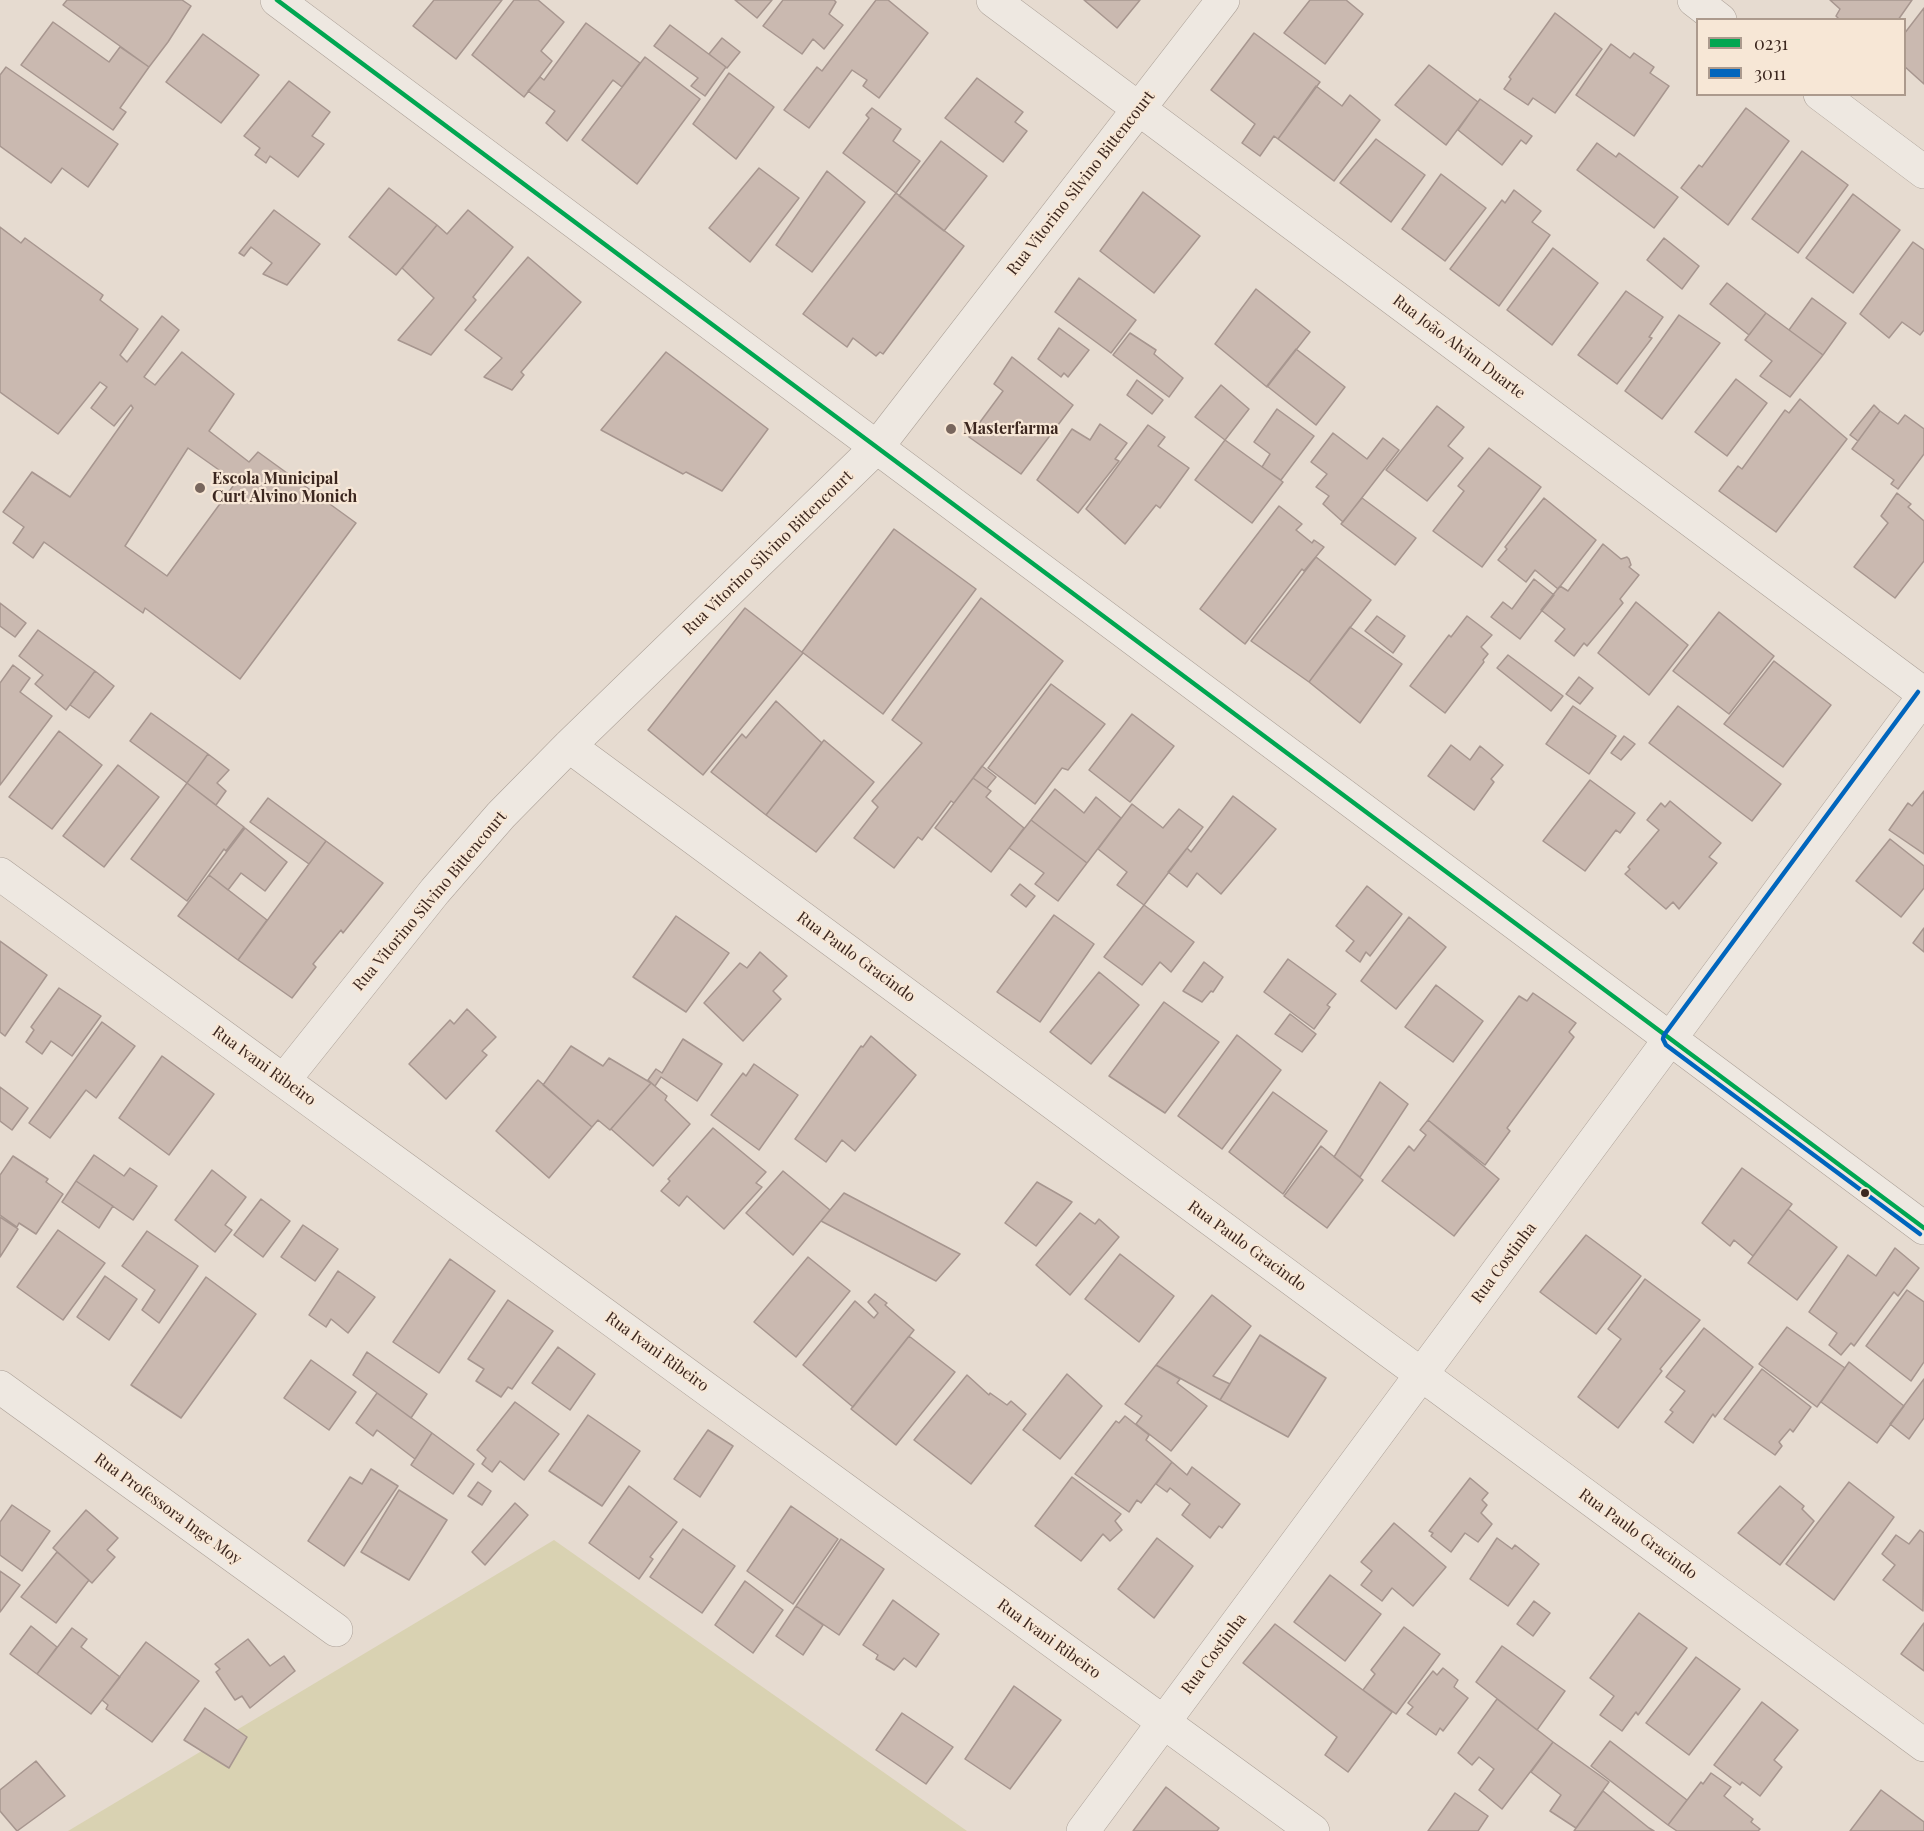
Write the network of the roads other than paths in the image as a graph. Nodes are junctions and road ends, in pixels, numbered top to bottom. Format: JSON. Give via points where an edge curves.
{"nodes":[{"id":1,"x":277,"y":0,"type":"edge"},
{"id":2,"x":993,"y":0,"type":"edge"},
{"id":3,"x":1223,"y":0,"type":"edge"},
{"id":4,"x":1694,"y":0,"type":"edge"},
{"id":5,"x":1717,"y":18,"type":"edge"},
{"id":6,"x":1823,"y":96,"type":"edge"},
{"id":7,"x":1139,"y":108,"type":"junction"},
{"id":8,"x":1924,"y":172,"type":"edge"},
{"id":9,"x":877,"y":447,"type":"junction"},
{"id":10,"x":1924,"y":695,"type":"edge"},
{"id":11,"x":569,"y":746,"type":"junction"},
{"id":12,"x":0,"y":874,"type":"edge"},
{"id":13,"x":1670,"y":1039,"type":"junction"},
{"id":14,"x":284,"y":1080,"type":"junction"},
{"id":15,"x":1924,"y":1228,"type":"edge"},
{"id":16,"x":1422,"y":1374,"type":"junction"},
{"id":17,"x":0,"y":1387,"type":"edge"},
{"id":18,"x":336,"y":1630,"type":"dead end"},
{"id":19,"x":1164,"y":1722,"type":"junction"},
{"id":20,"x":1924,"y":1746,"type":"edge"},
{"id":21,"x":1083,"y":1831,"type":"edge"},
{"id":22,"x":1313,"y":1831,"type":"edge"}],
"edges":[{"from":1,"to":9,"type":"street"},
{"from":2,"to":7,"type":"street","name":"Rua João Alvim Duarte"},
{"from":3,"to":7,"type":"street","name":"Rua Vitorino Silvino Bittencourt"},
{"from":4,"to":5,"type":"street"},
{"from":6,"to":8,"type":"street"},
{"from":7,"to":9,"type":"street","name":"Rua Vitorino Silvino Bittencourt"},
{"from":7,"to":10,"type":"street","name":"Rua João Alvim Duarte"},
{"from":9,"to":11,"type":"street","name":"Rua Vitorino Silvino Bittencourt"},
{"from":9,"to":13,"type":"street"},
{"from":10,"to":13,"type":"street","name":"Rua Costinha"},
{"from":11,"to":14,"type":"street","name":"Rua Vitorino Silvino Bittencourt","via":[[501,815],[435,891]]},
{"from":11,"to":16,"type":"street","name":"Rua Paulo Gracindo"},
{"from":12,"to":14,"type":"street","name":"Rua Ivani Ribeiro"},
{"from":13,"to":15,"type":"street"},
{"from":13,"to":16,"type":"street","name":"Rua Costinha"},
{"from":14,"to":19,"type":"street","name":"Rua Ivani Ribeiro"},
{"from":16,"to":19,"type":"street","name":"Rua Costinha"},
{"from":16,"to":20,"type":"street","name":"Rua Paulo Gracindo"},
{"from":17,"to":18,"type":"street","name":"Rua Professora Inge Moy"},
{"from":19,"to":21,"type":"street","name":"Rua Costinha"},
{"from":19,"to":22,"type":"street","name":"Rua Ivani Ribeiro"}]}
